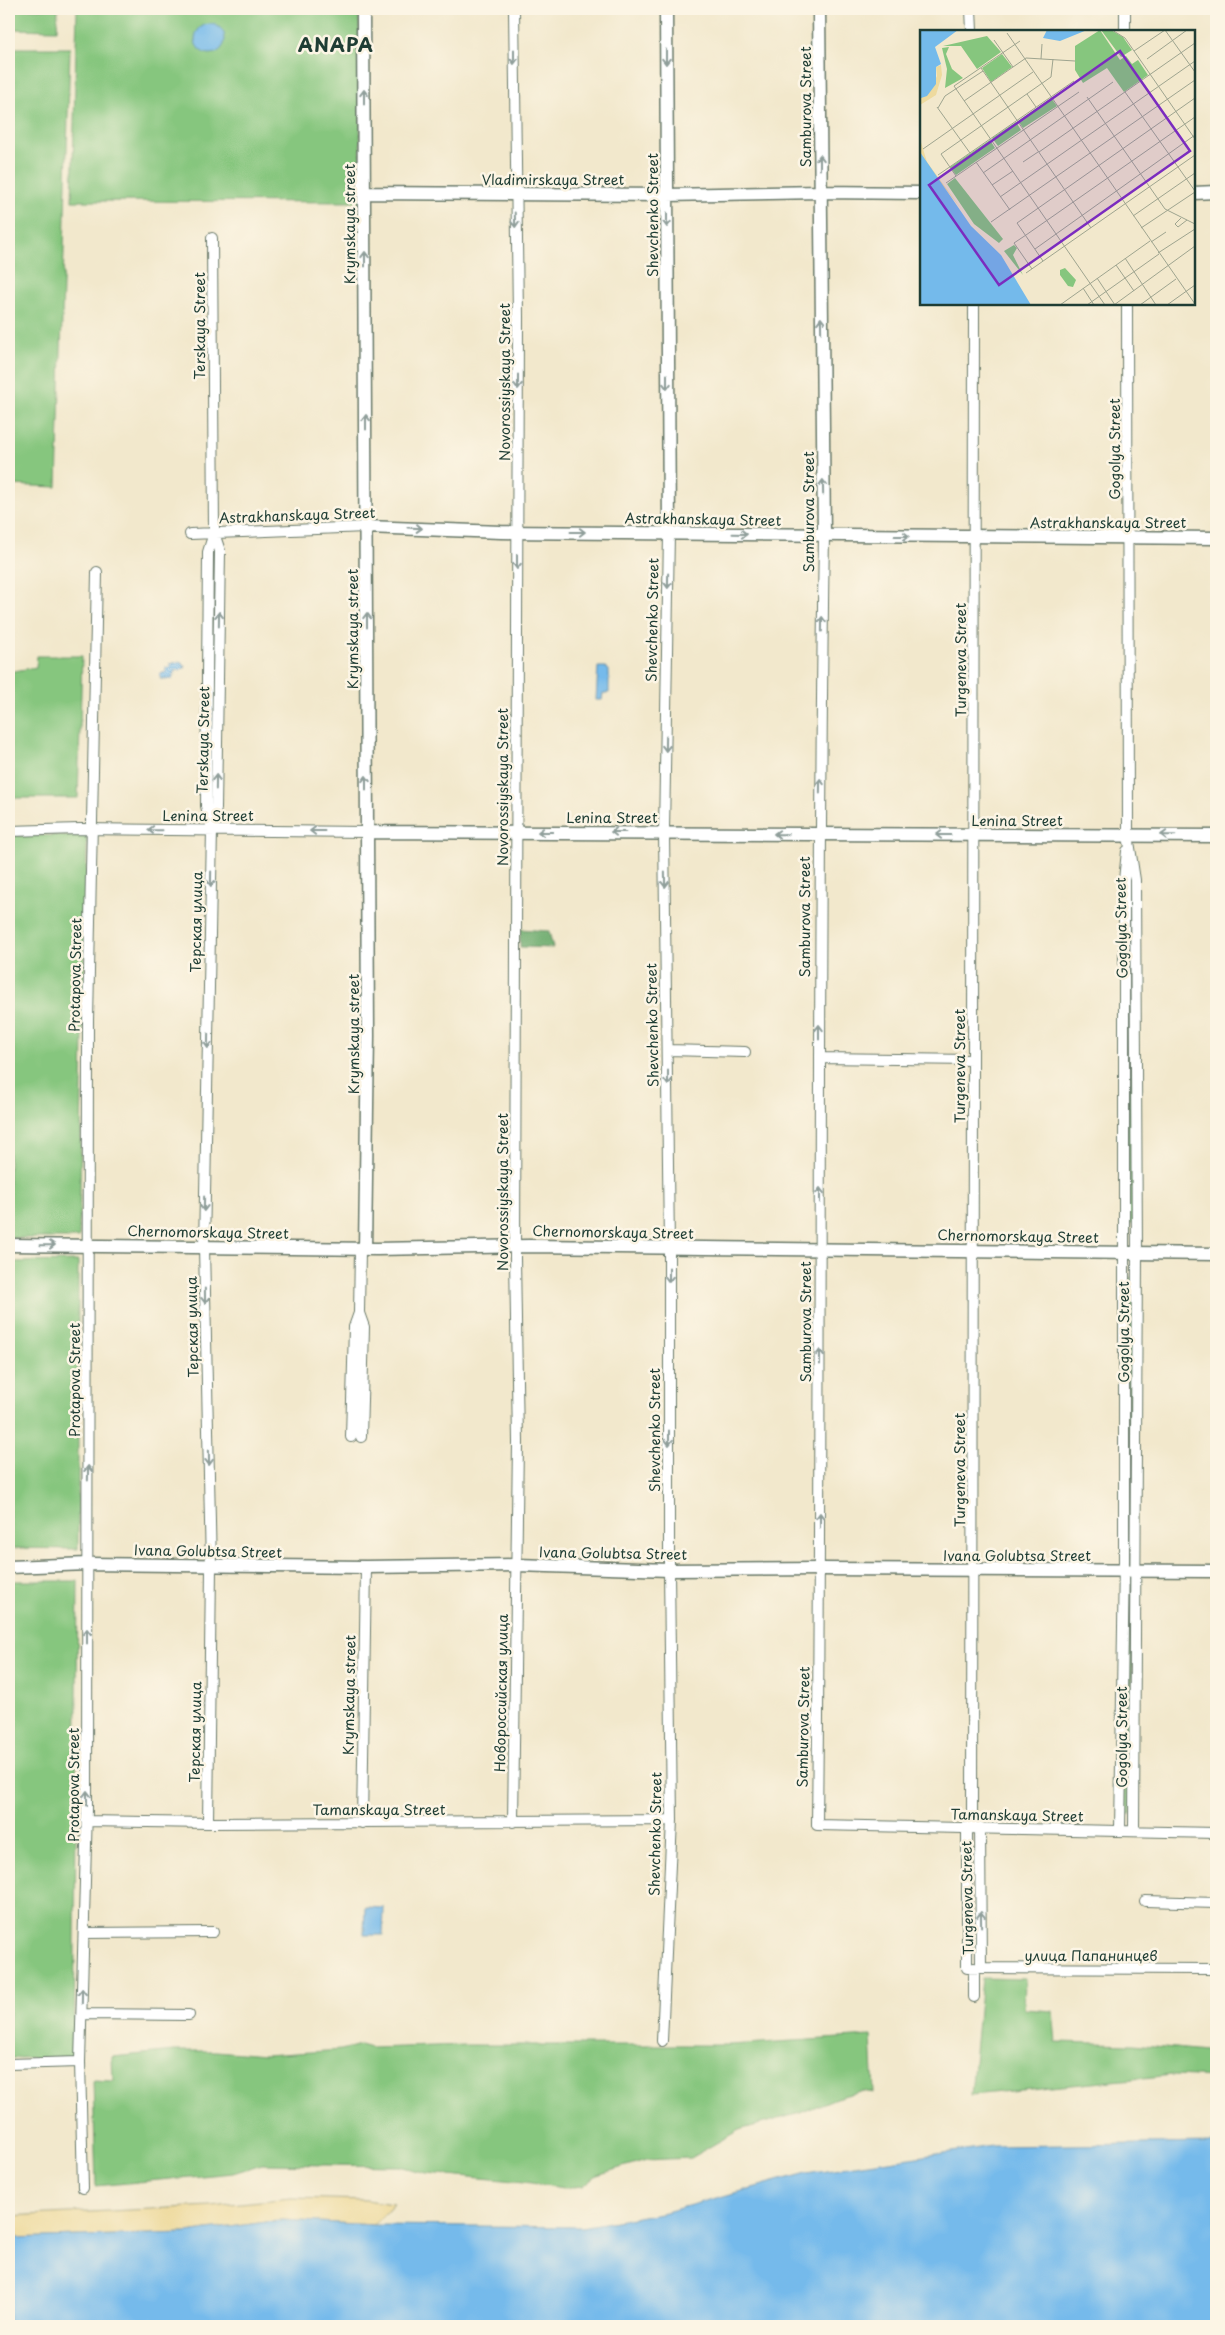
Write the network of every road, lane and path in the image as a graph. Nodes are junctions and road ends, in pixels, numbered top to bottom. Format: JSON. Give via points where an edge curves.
{"nodes":[{"id":1,"x":363,"y":9,"type":"edge"},
{"id":2,"x":514,"y":9,"type":"edge"},
{"id":3,"x":666,"y":9,"type":"edge"},
{"id":4,"x":819,"y":9,"type":"edge"},
{"id":5,"x":972,"y":9,"type":"edge"},
{"id":6,"x":1125,"y":9,"type":"edge"},
{"id":7,"x":972,"y":30,"type":"edge"},
{"id":8,"x":1125,"y":30,"type":"edge"},
{"id":9,"x":364,"y":192,"type":"junction"},
{"id":10,"x":820,"y":192,"type":"junction"},
{"id":11,"x":1216,"y":192,"type":"edge"},
{"id":12,"x":515,"y":193,"type":"junction"},
{"id":13,"x":920,"y":193,"type":"edge"},
{"id":14,"x":1195,"y":193,"type":"edge"},
{"id":15,"x":667,"y":195,"type":"junction"},
{"id":16,"x":212,"y":238,"type":"dead end"},
{"id":17,"x":974,"y":305,"type":"edge"},
{"id":18,"x":1127,"y":305,"type":"edge"},
{"id":19,"x":366,"y":527,"type":"junction"},
{"id":20,"x":517,"y":532,"type":"junction"},
{"id":21,"x":669,"y":533,"type":"junction"},
{"id":22,"x":190,"y":534,"type":"dead end"},
{"id":23,"x":214,"y":534,"type":"junction"},
{"id":24,"x":824,"y":536,"type":"junction"},
{"id":25,"x":1128,"y":536,"type":"junction"},
{"id":26,"x":974,"y":537,"type":"junction"},
{"id":27,"x":1216,"y":538,"type":"edge"},
{"id":28,"x":97,"y":572,"type":"dead end"},
{"id":29,"x":91,"y":830,"type":"junction"},
{"id":30,"x":212,"y":830,"type":"junction"},
{"id":31,"x":9,"y":831,"type":"edge"},
{"id":32,"x":366,"y":832,"type":"junction"},
{"id":33,"x":516,"y":832,"type":"junction"},
{"id":34,"x":664,"y":832,"type":"junction"},
{"id":35,"x":819,"y":835,"type":"junction"},
{"id":36,"x":972,"y":835,"type":"junction"},
{"id":37,"x":1128,"y":835,"type":"junction"},
{"id":38,"x":1216,"y":836,"type":"edge"},
{"id":39,"x":668,"y":1050,"type":"junction"},
{"id":40,"x":745,"y":1052,"type":"dead end"},
{"id":41,"x":820,"y":1058,"type":"junction"},
{"id":42,"x":973,"y":1060,"type":"junction"},
{"id":43,"x":9,"y":1244,"type":"edge"},
{"id":44,"x":88,"y":1244,"type":"junction"},
{"id":45,"x":515,"y":1246,"type":"junction"},
{"id":46,"x":204,"y":1247,"type":"junction"},
{"id":47,"x":669,"y":1247,"type":"junction"},
{"id":48,"x":362,"y":1249,"type":"junction"},
{"id":49,"x":820,"y":1249,"type":"junction"},
{"id":50,"x":973,"y":1250,"type":"junction"},
{"id":51,"x":1122,"y":1252,"type":"junction"},
{"id":52,"x":1137,"y":1252,"type":"junction"},
{"id":53,"x":1216,"y":1254,"type":"edge"},
{"id":54,"x":356,"y":1437,"type":"dead end"},
{"id":55,"x":88,"y":1564,"type":"junction"},
{"id":56,"x":517,"y":1565,"type":"junction"},
{"id":57,"x":9,"y":1566,"type":"edge"},
{"id":58,"x":211,"y":1567,"type":"junction"},
{"id":59,"x":366,"y":1568,"type":"junction"},
{"id":60,"x":820,"y":1569,"type":"junction"},
{"id":61,"x":668,"y":1570,"type":"junction"},
{"id":62,"x":1130,"y":1570,"type":"junction"},
{"id":63,"x":972,"y":1571,"type":"junction"},
{"id":64,"x":1216,"y":1571,"type":"edge"},
{"id":65,"x":672,"y":1820,"type":"junction"},
{"id":66,"x":86,"y":1821,"type":"junction"},
{"id":67,"x":513,"y":1822,"type":"junction"},
{"id":68,"x":362,"y":1823,"type":"junction"},
{"id":69,"x":208,"y":1824,"type":"junction"},
{"id":70,"x":817,"y":1825,"type":"joint"},
{"id":71,"x":973,"y":1827,"type":"junction"},
{"id":72,"x":1120,"y":1830,"type":"junction"},
{"id":73,"x":1134,"y":1830,"type":"junction"},
{"id":74,"x":1216,"y":1833,"type":"edge"},
{"id":75,"x":1145,"y":1901,"type":"dead end"},
{"id":76,"x":1216,"y":1903,"type":"edge"},
{"id":77,"x":84,"y":1932,"type":"junction"},
{"id":78,"x":212,"y":1932,"type":"dead end"},
{"id":79,"x":974,"y":1968,"type":"junction"},
{"id":80,"x":1216,"y":1969,"type":"edge"},
{"id":81,"x":974,"y":1997,"type":"dead end"},
{"id":82,"x":82,"y":2014,"type":"junction"},
{"id":83,"x":189,"y":2015,"type":"dead end"},
{"id":84,"x":662,"y":2041,"type":"dead end"},
{"id":85,"x":80,"y":2062,"type":"junction"},
{"id":86,"x":9,"y":2064,"type":"edge"},
{"id":87,"x":83,"y":2188,"type":"dead end"}],
"edges":[{"from":9,"to":1,"type":"street","name":"Krymskaya street","one_way":true},
{"from":2,"to":12,"type":"street","name":"Novorossiyskaya Street","one_way":true},
{"from":3,"to":15,"type":"street","name":"Shevchenko Street","one_way":true},
{"from":10,"to":4,"type":"street","name":"Samburova Street","one_way":true},
{"from":5,"to":7,"type":"street"},
{"from":6,"to":8,"type":"street"},
{"from":9,"to":12,"type":"street","name":"Vladimirskaya Street"},
{"from":19,"to":9,"type":"street","name":"Krymskaya street","one_way":true},
{"from":10,"to":13,"type":"street","name":"Vladimirskaya Street"},
{"from":10,"to":15,"type":"street","name":"Vladimirskaya Street"},
{"from":24,"to":10,"type":"street","name":"Samburova Street","one_way":true},
{"from":11,"to":14,"type":"street"},
{"from":12,"to":15,"type":"street","name":"Vladimirskaya Street"},
{"from":12,"to":20,"type":"street","name":"Novorossiyskaya Street","one_way":true},
{"from":15,"to":21,"type":"street","name":"Shevchenko Street","one_way":true},
{"from":16,"to":23,"type":"street","name":"Terskaya Street"},
{"from":17,"to":26,"type":"street","name":"Turgeneva Street"},
{"from":18,"to":25,"type":"street","name":"Gogolya Street"},
{"from":19,"to":20,"type":"street","name":"Astrakhanskaya Street","one_way":true},
{"from":19,"to":23,"type":"street","name":"Astrakhanskaya Street"},
{"from":32,"to":19,"type":"street","name":"Krymskaya street","one_way":true},
{"from":20,"to":21,"type":"street","name":"Astrakhanskaya Street","one_way":true},
{"from":20,"to":33,"type":"street","name":"Novorossiyskaya Street","one_way":true},
{"from":21,"to":24,"type":"street","name":"Astrakhanskaya Street","one_way":true},
{"from":21,"to":34,"type":"street","name":"Shevchenko Street","one_way":true},
{"from":22,"to":23,"type":"street","name":"Astrakhanskaya Street"},
{"from":23,"to":30,"type":"street","name":"Terskaya Street","via":[[208,552],[206,796]]},
{"from":24,"to":26,"type":"street","name":"Astrakhanskaya Street","one_way":true},
{"from":35,"to":24,"type":"street","name":"Samburova Street","one_way":true},
{"from":25,"to":26,"type":"street","name":"Astrakhanskaya Street"},
{"from":25,"to":27,"type":"street","name":"Astrakhanskaya Street"},
{"from":25,"to":37,"type":"street","name":"Gogolya Street"},
{"from":26,"to":36,"type":"street","name":"Turgeneva Street"},
{"from":28,"to":29,"type":"street","name":"Protapova Street"},
{"from":30,"to":29,"type":"street","name":"Lenina Street","one_way":true},
{"from":29,"to":31,"type":"street","name":"Lenina Street"},
{"from":29,"to":44,"type":"street","name":"Protapova Street"},
{"from":32,"to":30,"type":"street","name":"Lenina Street","one_way":true},
{"from":30,"to":46,"type":"street","name":"Терская улица","one_way":true},
{"from":32,"to":33,"type":"street","name":"Lenina Street"},
{"from":32,"to":48,"type":"street","name":"Krymskaya street","via":[[368,1036]]},
{"from":34,"to":33,"type":"street","name":"Lenina Street","one_way":true},
{"from":33,"to":45,"type":"street","name":"Novorossiyskaya Street"},
{"from":35,"to":34,"type":"street","name":"Lenina Street","one_way":true},
{"from":34,"to":39,"type":"street","name":"Shevchenko Street","one_way":true},
{"from":36,"to":35,"type":"street","name":"Lenina Street","one_way":true},
{"from":41,"to":35,"type":"street","name":"Samburova Street","one_way":true},
{"from":36,"to":37,"type":"street","name":"Lenina Street"},
{"from":36,"to":42,"type":"street","name":"Turgeneva Street"},
{"from":38,"to":37,"type":"street","name":"Lenina Street","one_way":true},
{"from":37,"to":51,"type":"street","name":"Gogolya Street","via":[[1124,880]]},
{"from":37,"to":52,"type":"street","name":"Gogolya Street","via":[[1135,880]]},
{"from":39,"to":40,"type":"street"},
{"from":39,"to":47,"type":"street","name":"Shevchenko Street","one_way":true},
{"from":41,"to":42,"type":"street"},
{"from":49,"to":41,"type":"street","name":"Samburova Street","one_way":true},
{"from":42,"to":50,"type":"street","name":"Turgeneva Street"},
{"from":43,"to":44,"type":"street","name":"Chernomorskaya Street","one_way":true},
{"from":44,"to":46,"type":"street","name":"Chernomorskaya Street"},
{"from":55,"to":44,"type":"street","name":"Protapova Street","one_way":true},
{"from":45,"to":47,"type":"street","name":"Chernomorskaya Street"},
{"from":45,"to":48,"type":"street","name":"Chernomorskaya Street"},
{"from":45,"to":56,"type":"street","name":"Novorossiyskaya Street"},
{"from":46,"to":48,"type":"street","name":"Chernomorskaya Street"},
{"from":46,"to":58,"type":"street","name":"Терская улица","one_way":true},
{"from":47,"to":49,"type":"street","name":"Chernomorskaya Street"},
{"from":47,"to":61,"type":"street","name":"Shevchenko Street","one_way":true},
{"from":48,"to":54,"type":"street","name":"Krymskaya street","via":[[359,1313],[354,1327]]},
{"from":49,"to":50,"type":"street","name":"Chernomorskaya Street"},
{"from":60,"to":49,"type":"street","name":"Samburova Street","one_way":true},
{"from":50,"to":51,"type":"street","name":"Chernomorskaya Street"},
{"from":50,"to":63,"type":"street","name":"Turgeneva Street"},
{"from":51,"to":52,"type":"street","name":"Chernomorskaya Street"},
{"from":51,"to":62,"type":"street","name":"Gogolya Street"},
{"from":52,"to":53,"type":"street","name":"Chernomorskaya Street"},
{"from":52,"to":62,"type":"street","name":"Gogolya Street"},
{"from":55,"to":57,"type":"street","name":"Ivana Golubtsa Street"},
{"from":55,"to":58,"type":"street","name":"Ivana Golubtsa Street"},
{"from":66,"to":55,"type":"street","name":"Protapova Street","one_way":true},
{"from":56,"to":59,"type":"street","name":"Ivana Golubtsa Street"},
{"from":56,"to":61,"type":"street","name":"Ivana Golubtsa Street"},
{"from":56,"to":67,"type":"street","name":"Новороссийская улица"},
{"from":58,"to":59,"type":"street","name":"Ivana Golubtsa Street"},
{"from":58,"to":69,"type":"street","name":"Терская улица"},
{"from":59,"to":68,"type":"street","name":"Krymskaya street"},
{"from":60,"to":61,"type":"street","name":"Ivana Golubtsa Street"},
{"from":60,"to":63,"type":"street","name":"Ivana Golubtsa Street"},
{"from":60,"to":70,"type":"street","name":"Samburova Street"},
{"from":61,"to":65,"type":"street","name":"Shevchenko Street"},
{"from":62,"to":63,"type":"street","name":"Ivana Golubtsa Street"},
{"from":62,"to":64,"type":"street","name":"Ivana Golubtsa Street"},
{"from":62,"to":72,"type":"street","name":"Gogolya Street"},
{"from":62,"to":73,"type":"street","name":"Gogolya Street"},
{"from":63,"to":71,"type":"street","name":"Turgeneva Street"},
{"from":65,"to":67,"type":"street","name":"Tamanskaya Street"},
{"from":65,"to":84,"type":"street","name":"Shevchenko Street"},
{"from":66,"to":69,"type":"street","name":"Tamanskaya Street"},
{"from":66,"to":77,"type":"street","name":"Protapova Street"},
{"from":67,"to":68,"type":"street","name":"Tamanskaya Street"},
{"from":68,"to":69,"type":"street","name":"Tamanskaya Street"},
{"from":70,"to":71,"type":"street","name":"Tamanskaya Street"},
{"from":71,"to":72,"type":"street","name":"Tamanskaya Street"},
{"from":79,"to":71,"type":"street","name":"Turgeneva Street","one_way":true},
{"from":71,"to":79,"type":"street","name":"Turgeneva Street"},
{"from":72,"to":73,"type":"street","name":"Tamanskaya Street"},
{"from":73,"to":74,"type":"street","name":"Tamanskaya Street"},
{"from":75,"to":76,"type":"street"},
{"from":77,"to":78,"type":"street"},
{"from":82,"to":77,"type":"street","name":"Protapova Street","one_way":true},
{"from":79,"to":80,"type":"street","name":"улица Папанинцев"},
{"from":79,"to":81,"type":"street","name":"Turgeneva Street"},
{"from":82,"to":83,"type":"street"},
{"from":82,"to":85,"type":"street","name":"Protapova Street"},
{"from":85,"to":86,"type":"street"},
{"from":85,"to":87,"type":"street","name":"Protapova Street"}]}
